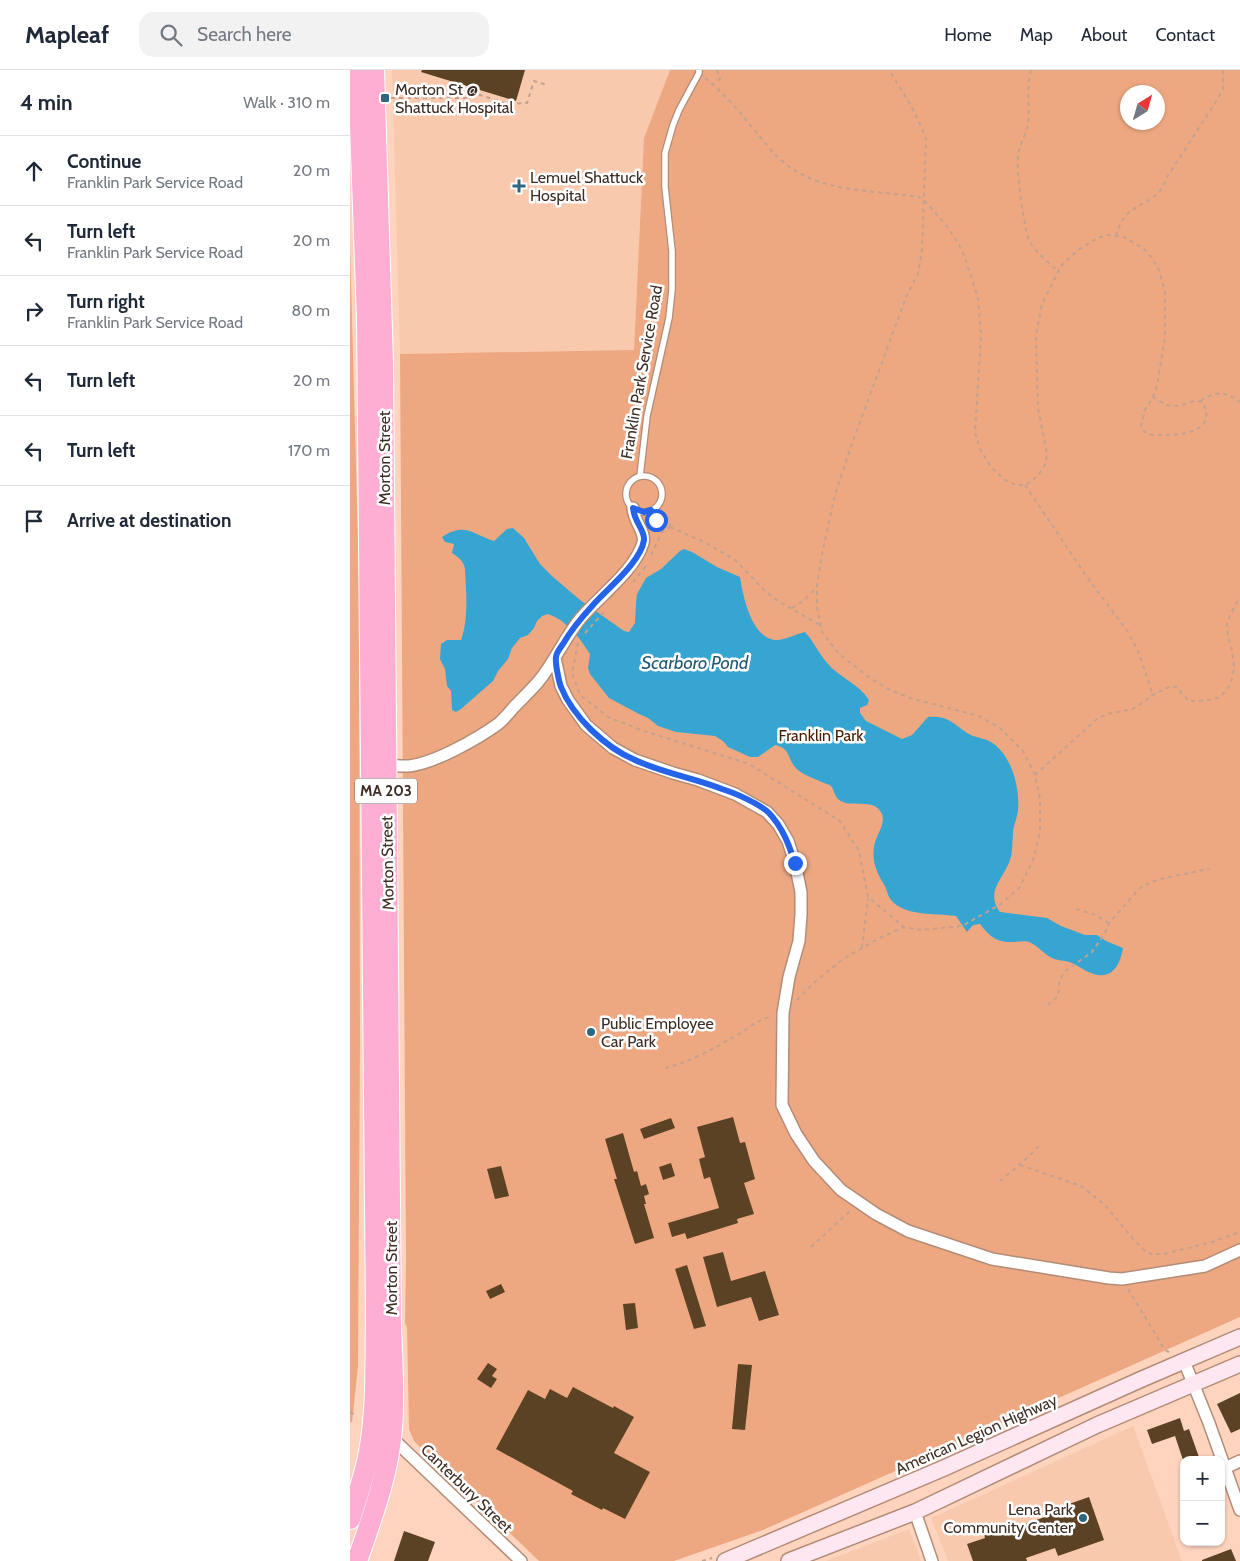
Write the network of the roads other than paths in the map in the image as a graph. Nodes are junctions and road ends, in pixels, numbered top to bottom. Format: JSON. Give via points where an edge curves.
{"nodes":[{"id":1,"x":358,"y":70,"type":"edge"},
{"id":2,"x":374,"y":70,"type":"edge"},
{"id":3,"x":699,"y":72,"type":"edge"},
{"id":4,"x":640,"y":476,"type":"junction"},
{"id":5,"x":633,"y":508,"type":"junction"},
{"id":6,"x":555,"y":658,"type":"junction"},
{"id":7,"x":386,"y":766,"type":"junction"},
{"id":8,"x":1240,"y":1250,"type":"edge"},
{"id":9,"x":1240,"y":1337,"type":"edge"},
{"id":10,"x":1184,"y":1361,"type":"junction"},
{"id":11,"x":1240,"y":1364,"type":"edge"},
{"id":12,"x":1194,"y":1384,"type":"junction"},
{"id":13,"x":391,"y":1437,"type":"junction"},
{"id":14,"x":1221,"y":1456,"type":"edge"},
{"id":15,"x":1240,"y":1461,"type":"edge"},
{"id":16,"x":1225,"y":1468,"type":"joint"},
{"id":17,"x":352,"y":1508,"type":"edge"},
{"id":18,"x":374,"y":1510,"type":"junction"},
{"id":19,"x":1240,"y":1510,"type":"edge"},
{"id":20,"x":915,"y":1512,"type":"junction"},
{"id":21,"x":357,"y":1561,"type":"edge"},
{"id":22,"x":521,"y":1561,"type":"edge"},
{"id":23,"x":725,"y":1561,"type":"edge"},
{"id":24,"x":789,"y":1561,"type":"edge"},
{"id":25,"x":932,"y":1561,"type":"edge"}],
"edges":[{"from":1,"to":17,"type":"highway","name":"Morton Street","number":"MA 203","via":[[367,318],[376,1318],[371,1443]]},
{"from":2,"to":7,"type":"highway","name":"Morton Street","number":"MA 203","via":[[382,316]]},
{"from":3,"to":4,"type":"lane","name":"Franklin Park Service Road","via":[[679,110],[665,153],[672,290],[669,318],[647,416]]},
{"from":4,"to":5,"type":"lane","name":"Franklin Park Service Road","via":[[627,489]]},
{"from":4,"to":5,"type":"lane","name":"Franklin Park Service Road","via":[[654,478],[661,487],[662,498],[651,510],[644,512]]},
{"from":5,"to":6,"type":"street","name":"Franklin Park Service Road","via":[[644,536],[641,548],[622,576],[567,637]]},
{"from":6,"to":7,"type":"street","name":"Franklin Park Service Road","via":[[538,682],[499,723],[464,745],[427,762]]},
{"from":6,"to":8,"type":"street","via":[[561,686],[568,700],[586,725],[613,748],[635,760],[736,794],[767,812],[788,841],[801,892],[802,915],[783,1013],[782,1105],[814,1161],[841,1190],[908,1231],[992,1259],[1109,1278],[1122,1279],[1205,1266]]},
{"from":7,"to":13,"type":"highway","name":"Morton Street","number":"MA 203"},
{"from":9,"to":10,"type":"main road","name":"American Legion Highway"},
{"from":10,"to":12,"type":"street"},
{"from":10,"to":23,"type":"main road","name":"American Legion Highway"},
{"from":11,"to":12,"type":"main road"},
{"from":12,"to":14,"type":"street"},
{"from":12,"to":20,"type":"main road","via":[[1097,1425]]},
{"from":13,"to":18,"type":"highway","name":"Morton Street","number":"MA 203"},
{"from":13,"to":22,"type":"street","name":"Canterbury Street"},
{"from":15,"to":16,"type":"street"},
{"from":16,"to":19,"type":"street"},
{"from":17,"to":18,"type":"street"},
{"from":18,"to":21,"type":"highway","name":"Morton Street","number":"MA 203"},
{"from":20,"to":24,"type":"main road"},
{"from":20,"to":25,"type":"street"}]}
